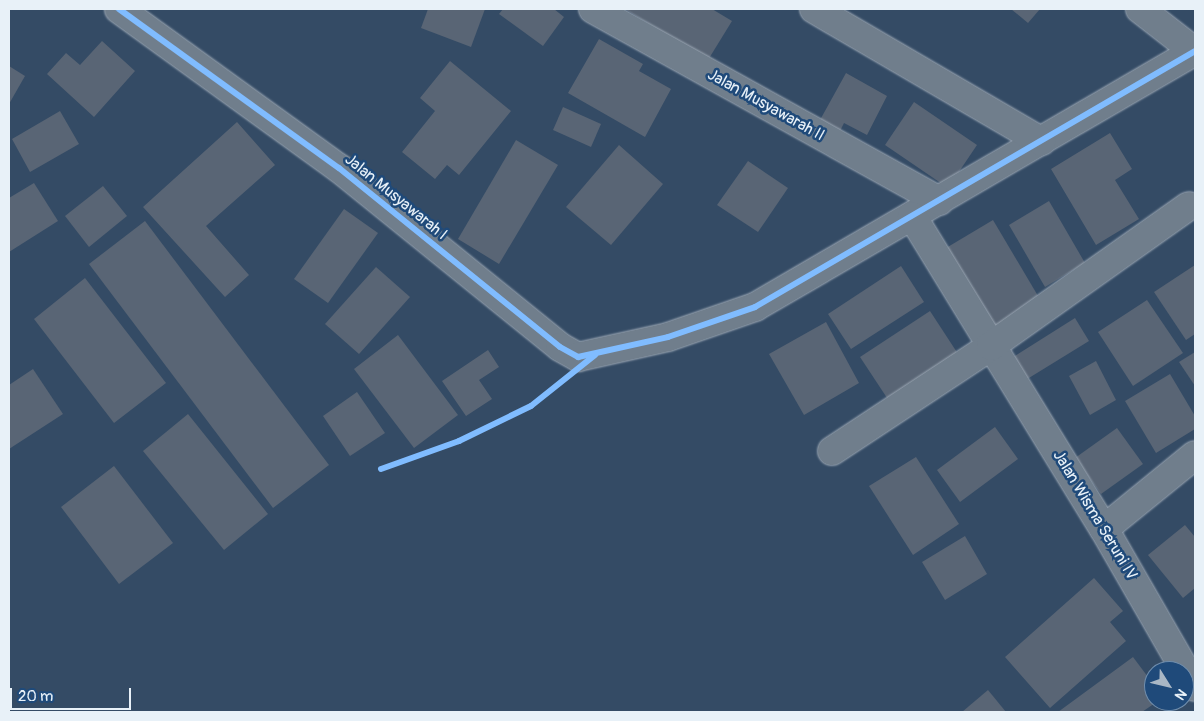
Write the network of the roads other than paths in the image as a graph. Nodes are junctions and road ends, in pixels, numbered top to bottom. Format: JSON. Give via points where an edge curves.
{"nodes":[{"id":1,"x":119,"y":9,"type":"edge"},
{"id":2,"x":593,"y":9,"type":"edge"},
{"id":3,"x":814,"y":9,"type":"edge"},
{"id":4,"x":1140,"y":9,"type":"edge"},
{"id":5,"x":1194,"y":51,"type":"edge"},
{"id":6,"x":1041,"y":141,"type":"junction"},
{"id":7,"x":939,"y":201,"type":"junction"},
{"id":8,"x":1189,"y":206,"type":"dead end"},
{"id":9,"x":912,"y":216,"type":"junction"},
{"id":10,"x":992,"y":346,"type":"junction"},
{"id":11,"x":832,"y":451,"type":"dead end"},
{"id":12,"x":1195,"y":455,"type":"edge"},
{"id":13,"x":1104,"y":529,"type":"junction"},
{"id":14,"x":1195,"y":687,"type":"edge"}],
"edges":[{"from":1,"to":9,"type":"street","name":"Jalan Musyawarah I","via":[[339,168],[569,353],[595,355],[668,337],[755,306]]},
{"from":2,"to":7,"type":"street","name":"Jalan Musyawarah II"},
{"from":3,"to":6,"type":"street"},
{"from":4,"to":5,"type":"street"},
{"from":5,"to":6,"type":"street","name":"Jalan Musyawarah I"},
{"from":6,"to":7,"type":"street","name":"Jalan Musyawarah I"},
{"from":7,"to":9,"type":"street","name":"Jalan Musyawarah I"},
{"from":8,"to":10,"type":"street"},
{"from":9,"to":10,"type":"street","name":"Jalan Wisma Seruni IV"},
{"from":10,"to":11,"type":"street"},
{"from":10,"to":13,"type":"street","name":"Jalan Wisma Seruni IV"},
{"from":12,"to":13,"type":"street"},
{"from":13,"to":14,"type":"street","name":"Jalan Wisma Seruni IV"}]}
